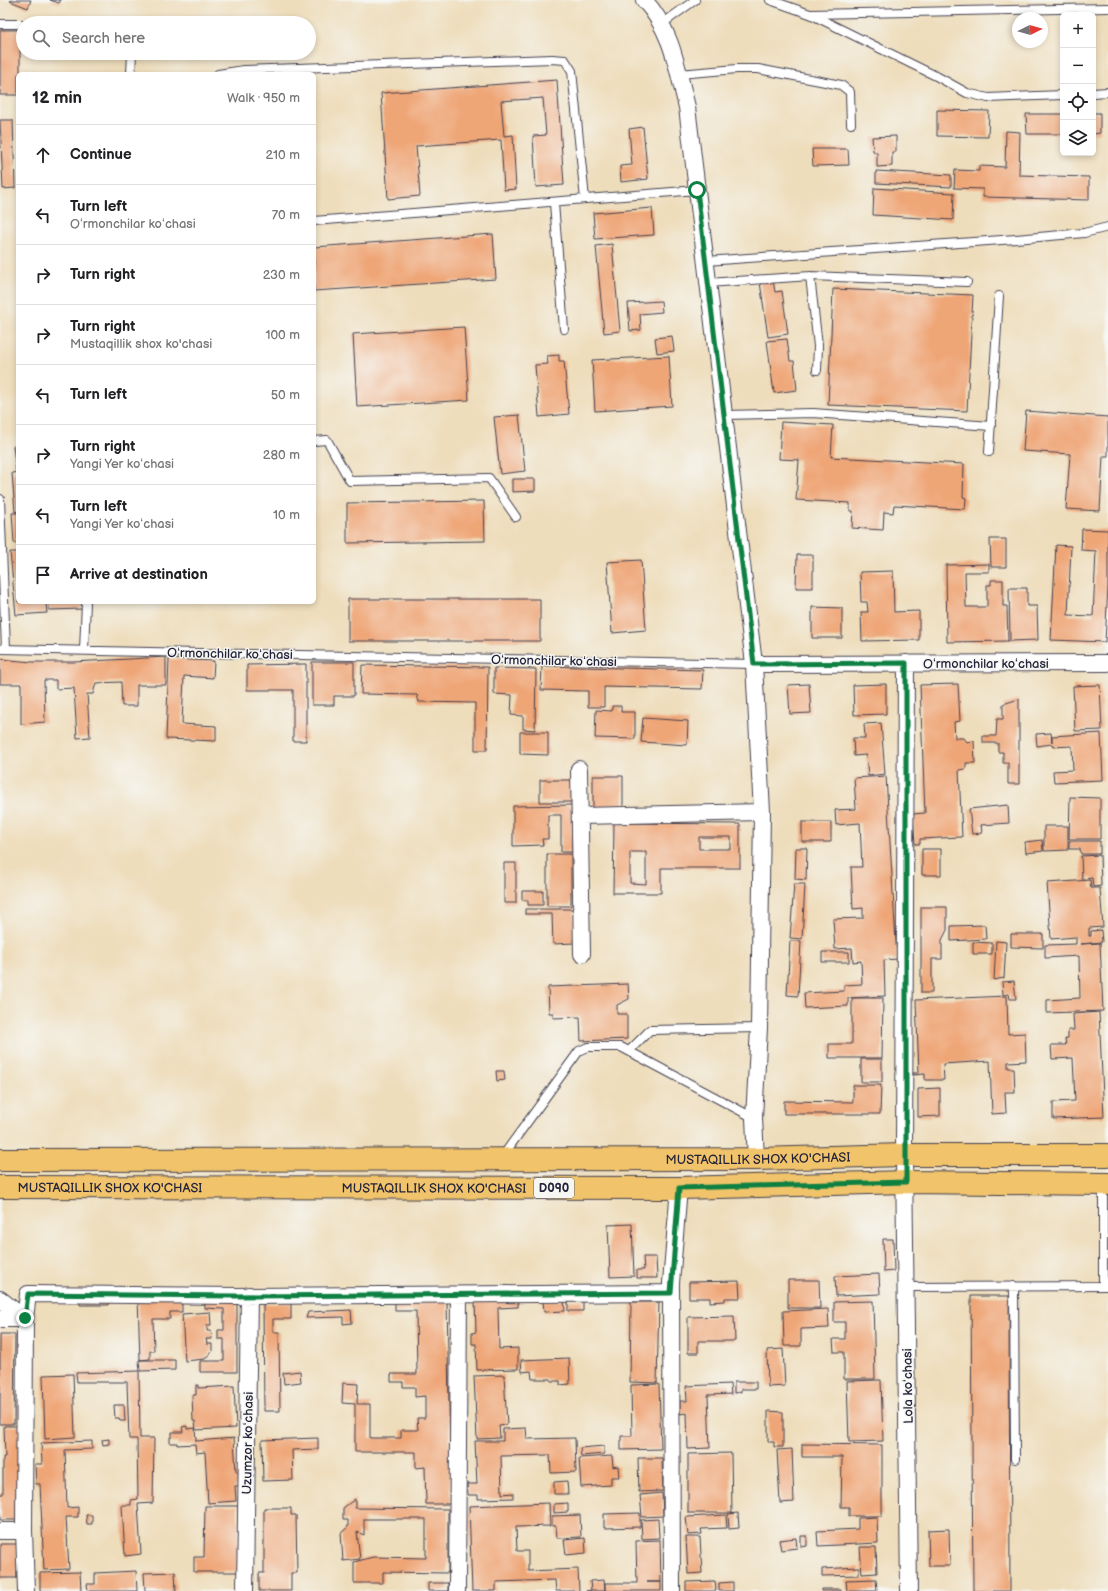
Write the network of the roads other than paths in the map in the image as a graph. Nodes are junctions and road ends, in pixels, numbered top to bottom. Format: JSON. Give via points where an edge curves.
{"nodes":[{"id":1,"x":644,"y":0,"type":"edge"},
{"id":2,"x":695,"y":0,"type":"edge"},
{"id":3,"x":770,"y":0,"type":"edge"},
{"id":4,"x":1108,"y":8,"type":"edge"},
{"id":5,"x":810,"y":14,"type":"junction"},
{"id":6,"x":0,"y":24,"type":"edge"},
{"id":7,"x":16,"y":24,"type":"edge"},
{"id":8,"x":662,"y":24,"type":"junction"},
{"id":9,"x":132,"y":60,"type":"edge"},
{"id":10,"x":131,"y":72,"type":"edge"},
{"id":11,"x":231,"y":72,"type":"edge"},
{"id":12,"x":679,"y":74,"type":"junction"},
{"id":13,"x":1108,"y":92,"type":"edge"},
{"id":14,"x":1096,"y":93,"type":"edge"},
{"id":15,"x":1060,"y":95,"type":"edge"},
{"id":16,"x":851,"y":124,"type":"dead end"},
{"id":17,"x":697,"y":190,"type":"junction"},
{"id":18,"x":585,"y":199,"type":"junction"},
{"id":19,"x":554,"y":202,"type":"junction"},
{"id":20,"x":316,"y":221,"type":"edge"},
{"id":21,"x":1108,"y":227,"type":"edge"},
{"id":22,"x":706,"y":261,"type":"junction"},
{"id":23,"x":810,"y":276,"type":"junction"},
{"id":24,"x":708,"y":282,"type":"junction"},
{"id":25,"x":967,"y":282,"type":"dead end"},
{"id":26,"x":999,"y":296,"type":"dead end"},
{"id":27,"x":564,"y":329,"type":"dead end"},
{"id":28,"x":817,"y":370,"type":"dead end"},
{"id":29,"x":725,"y":415,"type":"junction"},
{"id":30,"x":991,"y":426,"type":"junction"},
{"id":31,"x":316,"y":441,"type":"edge"},
{"id":32,"x":989,"y":452,"type":"dead end"},
{"id":33,"x":0,"y":499,"type":"edge"},
{"id":34,"x":516,"y":517,"type":"dead end"},
{"id":35,"x":86,"y":604,"type":"edge"},
{"id":36,"x":3,"y":649,"type":"edge"},
{"id":37,"x":84,"y":650,"type":"junction"},
{"id":38,"x":906,"y":663,"type":"junction"},
{"id":39,"x":1108,"y":663,"type":"edge"},
{"id":40,"x":754,"y":664,"type":"junction"},
{"id":41,"x":580,"y":769,"type":"dead end"},
{"id":42,"x":762,"y":812,"type":"junction"},
{"id":43,"x":580,"y":816,"type":"junction"},
{"id":44,"x":582,"y":954,"type":"dead end"},
{"id":45,"x":759,"y":1028,"type":"junction"},
{"id":46,"x":630,"y":1050,"type":"junction"},
{"id":47,"x":754,"y":1118,"type":"junction"},
{"id":48,"x":904,"y":1155,"type":"junction"},
{"id":49,"x":1108,"y":1155,"type":"edge"},
{"id":50,"x":0,"y":1160,"type":"edge"},
{"id":51,"x":262,"y":1160,"type":"junction"},
{"id":52,"x":500,"y":1160,"type":"junction"},
{"id":53,"x":756,"y":1160,"type":"junction"},
{"id":54,"x":906,"y":1182,"type":"junction"},
{"id":55,"x":1105,"y":1184,"type":"edge"},
{"id":56,"x":0,"y":1187,"type":"edge"},
{"id":57,"x":262,"y":1188,"type":"junction"},
{"id":58,"x":679,"y":1188,"type":"junction"},
{"id":59,"x":1014,"y":1286,"type":"junction"},
{"id":60,"x":1106,"y":1286,"type":"edge"},
{"id":61,"x":907,"y":1287,"type":"junction"},
{"id":62,"x":671,"y":1293,"type":"junction"},
{"id":63,"x":249,"y":1295,"type":"junction"},
{"id":64,"x":459,"y":1295,"type":"junction"},
{"id":65,"x":0,"y":1299,"type":"edge"},
{"id":66,"x":25,"y":1318,"type":"junction"},
{"id":67,"x":0,"y":1319,"type":"edge"},
{"id":68,"x":1015,"y":1459,"type":"dead end"},
{"id":69,"x":0,"y":1531,"type":"edge"},
{"id":70,"x":24,"y":1531,"type":"junction"},
{"id":71,"x":26,"y":1591,"type":"edge"},
{"id":72,"x":245,"y":1591,"type":"edge"},
{"id":73,"x":457,"y":1591,"type":"edge"},
{"id":74,"x":672,"y":1591,"type":"edge"},
{"id":75,"x":909,"y":1591,"type":"edge"}],
"edges":[{"from":1,"to":8,"type":"street"},
{"from":2,"to":8,"type":"lane"},
{"from":3,"to":5,"type":"lane"},
{"from":4,"to":5,"type":"lane"},
{"from":5,"to":15,"type":"lane","via":[[967,93],[988,98]]},
{"from":6,"to":7,"type":"lane"},
{"from":8,"to":12,"type":"street","via":[[669,38]]},
{"from":9,"to":10,"type":"lane"},
{"from":11,"to":18,"type":"lane","via":[[565,60],[572,71]]},
{"from":12,"to":16,"type":"lane","via":[[758,69],[841,85],[850,92]]},
{"from":12,"to":17,"type":"street","via":[[687,107]]},
{"from":13,"to":14,"type":"lane"},
{"from":17,"to":18,"type":"lane"},
{"from":17,"to":22,"type":"street"},
{"from":18,"to":19,"type":"lane"},
{"from":19,"to":20,"type":"lane"},
{"from":19,"to":27,"type":"lane"},
{"from":21,"to":22,"type":"lane","via":[[1084,233],[1016,239]]},
{"from":22,"to":24,"type":"street"},
{"from":23,"to":24,"type":"lane"},
{"from":23,"to":25,"type":"lane"},
{"from":23,"to":28,"type":"lane","via":[[818,346]]},
{"from":24,"to":29,"type":"street"},
{"from":26,"to":30,"type":"lane"},
{"from":29,"to":30,"type":"lane","via":[[813,413]]},
{"from":29,"to":40,"type":"street"},
{"from":30,"to":32,"type":"lane"},
{"from":31,"to":34,"type":"lane","via":[[327,440],[350,481],[489,478]]},
{"from":33,"to":36,"type":"lane"},
{"from":35,"to":37,"type":"lane"},
{"from":36,"to":37,"type":"lane","name":"Oʻrmonchilar koʻchasi"},
{"from":37,"to":40,"type":"lane","name":"Oʻrmonchilar koʻchasi"},
{"from":38,"to":39,"type":"street","name":"Oʻrmonchilar koʻchasi"},
{"from":38,"to":40,"type":"street","name":"Oʻrmonchilar koʻchasi"},
{"from":38,"to":48,"type":"street","name":"Lola koʻchasi"},
{"from":40,"to":42,"type":"street"},
{"from":41,"to":43,"type":"street"},
{"from":42,"to":43,"type":"street"},
{"from":42,"to":45,"type":"street"},
{"from":43,"to":44,"type":"street"},
{"from":45,"to":46,"type":"lane","via":[[650,1030]]},
{"from":45,"to":47,"type":"street"},
{"from":46,"to":47,"type":"lane"},
{"from":46,"to":52,"type":"lane","via":[[621,1046],[588,1047],[579,1051]]},
{"from":47,"to":53,"type":"street"},
{"from":48,"to":49,"type":"main road","name":"MUSTAQILLIK SHOX KO'CHASI","number":"D090"},
{"from":48,"to":53,"type":"main road","name":"MUSTAQILLIK SHOX KO'CHASI","number":"D090"},
{"from":48,"to":54,"type":"street","name":"Lola koʻchasi"},
{"from":50,"to":51,"type":"main road","name":"MUSTAQILLIK SHOX KO'CHASI","number":"D090"},
{"from":51,"to":52,"type":"main road","name":"MUSTAQILLIK SHOX KO'CHASI","number":"D090"},
{"from":51,"to":57,"type":"main road"},
{"from":52,"to":53,"type":"main road","name":"MUSTAQILLIK SHOX KO'CHASI","number":"D090"},
{"from":54,"to":55,"type":"main road","name":"MUSTAQILLIK SHOX KO'CHASI","number":"D090"},
{"from":54,"to":58,"type":"main road","name":"MUSTAQILLIK SHOX KO'CHASI","number":"D090"},
{"from":54,"to":61,"type":"street","name":"Lola koʻchasi"},
{"from":55,"to":60,"type":"lane"},
{"from":56,"to":57,"type":"main road","name":"MUSTAQILLIK SHOX KO'CHASI","number":"D090"},
{"from":57,"to":58,"type":"main road","name":"MUSTAQILLIK SHOX KO'CHASI","number":"D090"},
{"from":58,"to":62,"type":"street"},
{"from":59,"to":60,"type":"lane"},
{"from":59,"to":61,"type":"lane"},
{"from":59,"to":68,"type":"lane"},
{"from":61,"to":75,"type":"street","name":"Lola koʻchasi"},
{"from":62,"to":64,"type":"street"},
{"from":62,"to":74,"type":"street"},
{"from":63,"to":64,"type":"street"},
{"from":63,"to":66,"type":"street","via":[[28,1294]]},
{"from":63,"to":72,"type":"street","name":"Uzumzor koʻchasi"},
{"from":64,"to":73,"type":"street"},
{"from":65,"to":66,"type":"street"},
{"from":66,"to":67,"type":"street"},
{"from":66,"to":70,"type":"street"},
{"from":69,"to":70,"type":"street"},
{"from":70,"to":71,"type":"street"}]}
